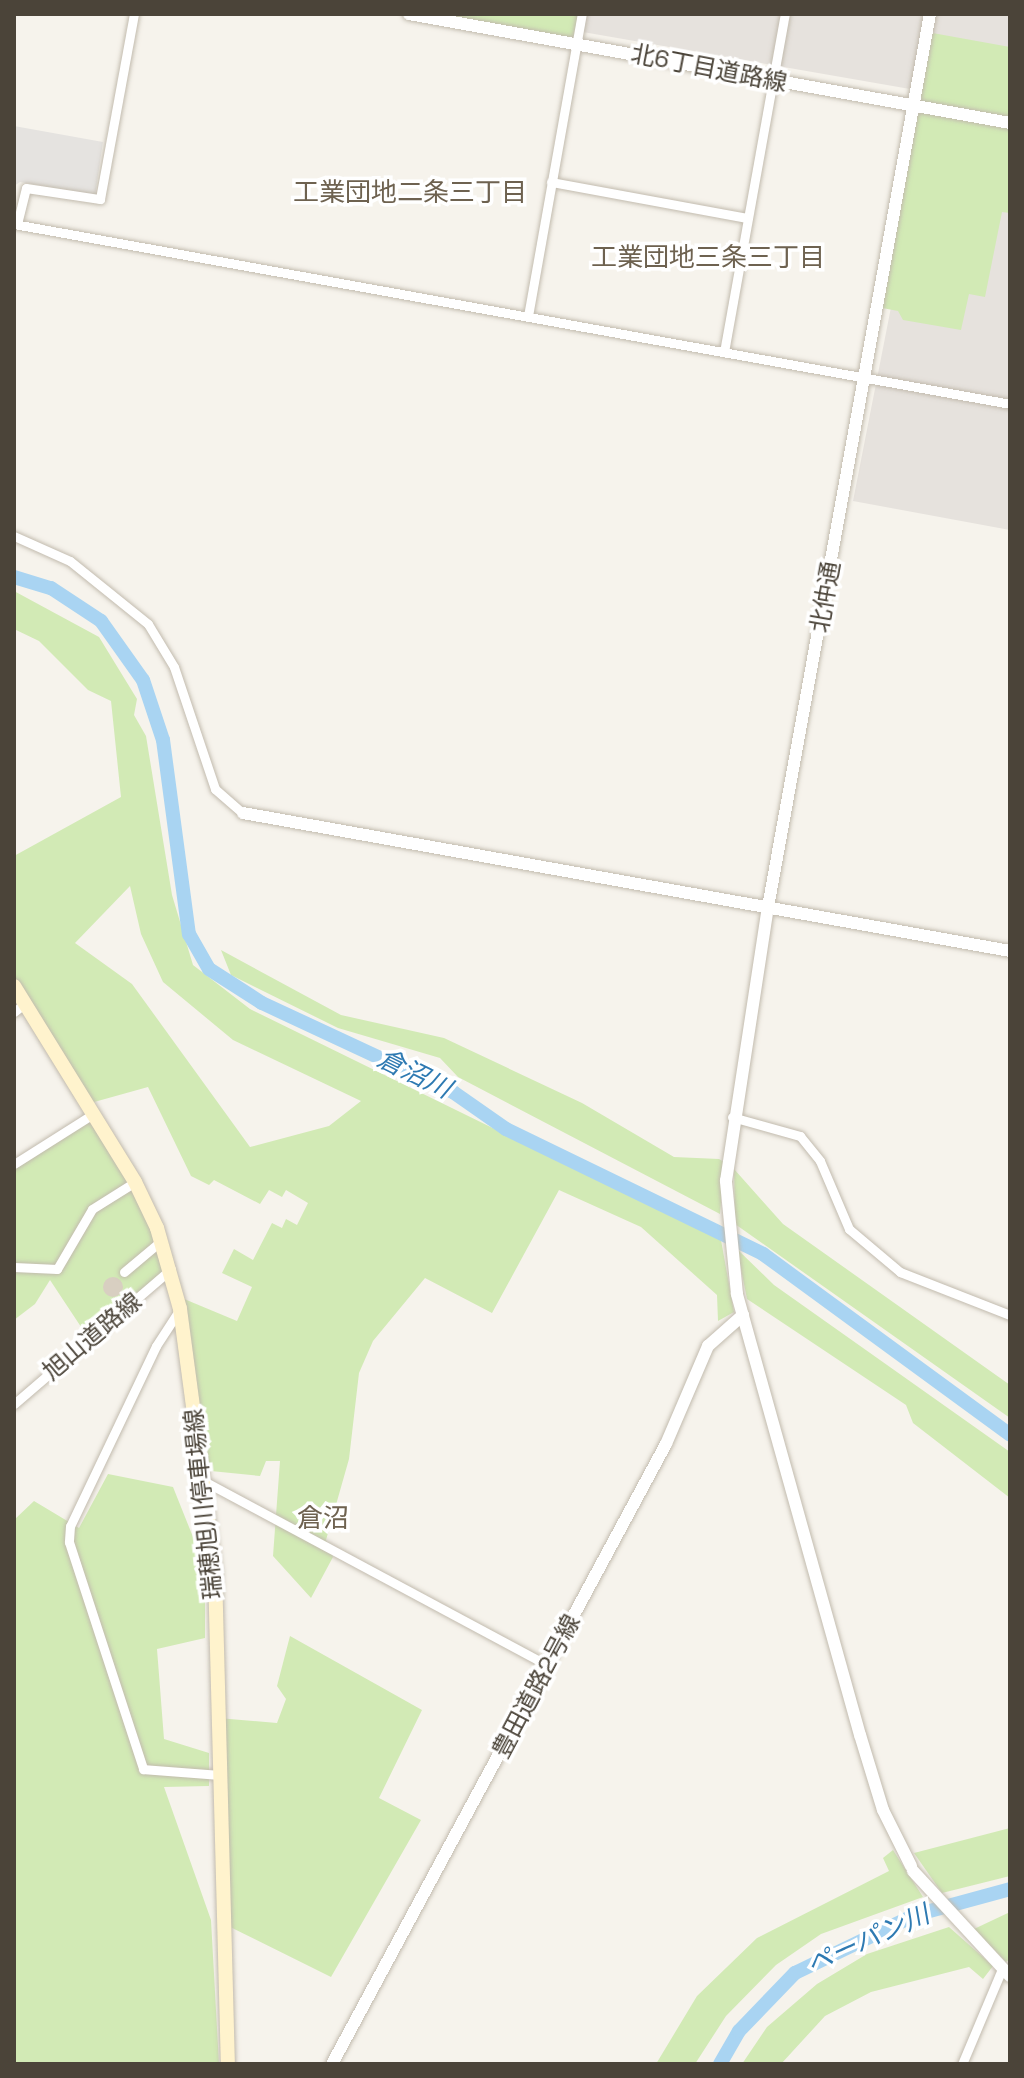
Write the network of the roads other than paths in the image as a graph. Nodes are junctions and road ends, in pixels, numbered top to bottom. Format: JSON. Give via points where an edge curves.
{"nodes":[{"id":1,"x":134,"y":14,"type":"edge"},
{"id":2,"x":409,"y":14,"type":"edge"},
{"id":3,"x":582,"y":14,"type":"edge"},
{"id":4,"x":785,"y":14,"type":"edge"},
{"id":5,"x":930,"y":14,"type":"edge"},
{"id":6,"x":577,"y":44,"type":"junction"},
{"id":7,"x":773,"y":80,"type":"junction"},
{"id":8,"x":913,"y":106,"type":"junction"},
{"id":9,"x":1010,"y":123,"type":"edge"},
{"id":10,"x":551,"y":182,"type":"junction"},
{"id":11,"x":747,"y":218,"type":"junction"},
{"id":12,"x":16,"y":224,"type":"edge"},
{"id":13,"x":528,"y":316,"type":"junction"},
{"id":14,"x":724,"y":352,"type":"junction"},
{"id":15,"x":865,"y":378,"type":"junction"},
{"id":16,"x":1010,"y":404,"type":"edge"},
{"id":17,"x":14,"y":536,"type":"edge"},
{"id":18,"x":243,"y":813,"type":"joint"},
{"id":19,"x":768,"y":907,"type":"junction"},
{"id":20,"x":1010,"y":951,"type":"edge"},
{"id":21,"x":14,"y":986,"type":"edge"},
{"id":22,"x":19,"y":1008,"type":"edge"},
{"id":23,"x":93,"y":1114,"type":"junction"},
{"id":24,"x":732,"y":1117,"type":"junction"},
{"id":25,"x":14,"y":1164,"type":"edge"},
{"id":26,"x":135,"y":1182,"type":"junction"},
{"id":27,"x":161,"y":1241,"type":"junction"},
{"id":28,"x":14,"y":1267,"type":"edge"},
{"id":29,"x":171,"y":1269,"type":"junction"},
{"id":30,"x":124,"y":1272,"type":"dead end"},
{"id":31,"x":180,"y":1309,"type":"junction"},
{"id":32,"x":743,"y":1315,"type":"junction"},
{"id":33,"x":1010,"y":1315,"type":"edge"},
{"id":34,"x":14,"y":1404,"type":"edge"},
{"id":35,"x":202,"y":1480,"type":"junction"},
{"id":36,"x":547,"y":1665,"type":"junction"},
{"id":37,"x":219,"y":1775,"type":"junction"},
{"id":38,"x":1006,"y":1972,"type":"edge"},
{"id":39,"x":228,"y":2064,"type":"edge"},
{"id":40,"x":332,"y":2064,"type":"edge"},
{"id":41,"x":962,"y":2064,"type":"edge"}],
"edges":[{"from":1,"to":12,"type":"street","via":[[100,199],[26,188]]},
{"from":2,"to":6,"type":"street","name":"北6丁目道路線"},
{"from":3,"to":6,"type":"street"},
{"from":4,"to":7,"type":"street"},
{"from":5,"to":8,"type":"street","name":"北仲通"},
{"from":6,"to":7,"type":"street","name":"北6丁目道路線"},
{"from":6,"to":10,"type":"street"},
{"from":7,"to":8,"type":"street","name":"北6丁目道路線"},
{"from":7,"to":11,"type":"street"},
{"from":8,"to":9,"type":"street","name":"北6丁目道路線"},
{"from":8,"to":15,"type":"street","name":"北仲通"},
{"from":10,"to":11,"type":"street"},
{"from":10,"to":13,"type":"street"},
{"from":11,"to":14,"type":"street"},
{"from":12,"to":13,"type":"street"},
{"from":13,"to":14,"type":"street"},
{"from":14,"to":15,"type":"street"},
{"from":15,"to":16,"type":"street"},
{"from":15,"to":19,"type":"street","name":"北仲通"},
{"from":17,"to":18,"type":"street","via":[[70,561],[148,624],[174,667],[215,789]]},
{"from":18,"to":19,"type":"street"},
{"from":19,"to":20,"type":"street"},
{"from":19,"to":24,"type":"street","name":"北仲通"},
{"from":21,"to":22,"type":"main road","name":"瑞穂旭川停車場線"},
{"from":22,"to":23,"type":"main road","name":"瑞穂旭川停車場線"},
{"from":23,"to":25,"type":"street"},
{"from":23,"to":26,"type":"main road","name":"瑞穂旭川停車場線"},
{"from":24,"to":32,"type":"street","name":"北仲通","via":[[726,1181]]},
{"from":24,"to":33,"type":"street","via":[[800,1136],[820,1161],[849,1229],[900,1272]]},
{"from":26,"to":27,"type":"main road","name":"瑞穂旭川停車場線"},
{"from":26,"to":28,"type":"street","via":[[92,1209],[57,1269]]},
{"from":27,"to":29,"type":"main road","name":"瑞穂旭川停車場線"},
{"from":27,"to":30,"type":"street"},
{"from":29,"to":31,"type":"main road","name":"瑞穂旭川停車場線"},
{"from":29,"to":34,"type":"street","name":"旭山道路線"},
{"from":31,"to":35,"type":"main road","name":"瑞穂旭川停車場線"},
{"from":31,"to":37,"type":"street","via":[[156,1346],[70,1526],[69,1542],[143,1769]]},
{"from":32,"to":36,"type":"street","name":"豊田道路2号線","via":[[708,1346],[666,1444]]},
{"from":32,"to":38,"type":"street","name":"北仲通","via":[[883,1810],[912,1869],[968,1937]]},
{"from":35,"to":36,"type":"street"},
{"from":35,"to":37,"type":"main road","name":"瑞穂旭川停車場線","via":[[215,1572]]},
{"from":36,"to":40,"type":"street","name":"豊田道路2号線"},
{"from":37,"to":39,"type":"main road","name":"瑞穂旭川停車場線"},
{"from":38,"to":41,"type":"street"}]}
